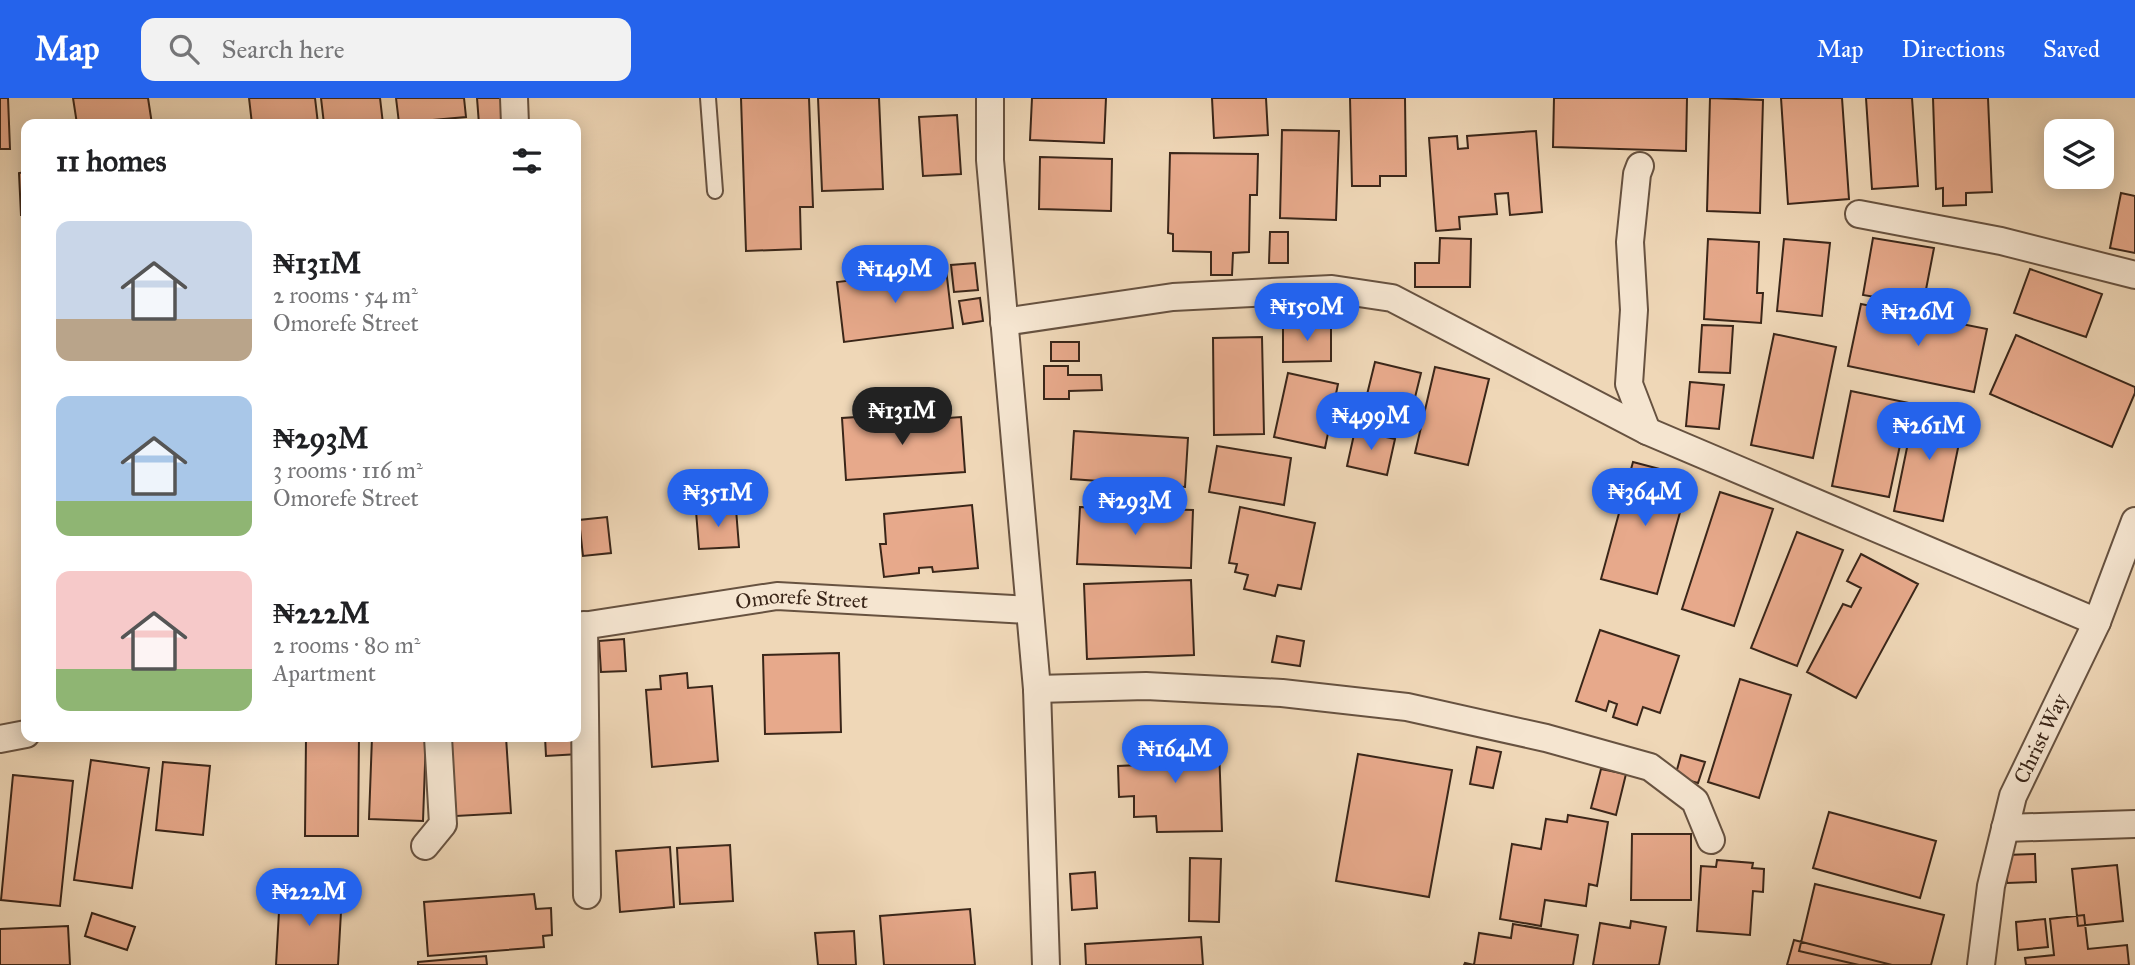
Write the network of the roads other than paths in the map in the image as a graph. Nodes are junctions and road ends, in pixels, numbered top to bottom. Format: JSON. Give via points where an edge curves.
{"nodes":[{"id":1,"x":514,"y":98,"type":"edge"},
{"id":2,"x":708,"y":98,"type":"edge"},
{"id":3,"x":990,"y":98,"type":"edge"},
{"id":4,"x":515,"y":119,"type":"edge"},
{"id":5,"x":1640,"y":166,"type":"dead end"},
{"id":6,"x":715,"y":191,"type":"dead end"},
{"id":7,"x":1859,"y":214,"type":"dead end"},
{"id":8,"x":2135,"y":275,"type":"edge"},
{"id":9,"x":1004,"y":322,"type":"junction"},
{"id":10,"x":1647,"y":431,"type":"junction"},
{"id":11,"x":2135,"y":521,"type":"edge"},
{"id":12,"x":1029,"y":610,"type":"junction"},
{"id":13,"x":2097,"y":622,"type":"junction"},
{"id":14,"x":581,"y":626,"type":"edge"},
{"id":15,"x":581,"y":664,"type":"edge"},
{"id":16,"x":1037,"y":689,"type":"junction"},
{"id":17,"x":21,"y":735,"type":"edge"},
{"id":18,"x":0,"y":739,"type":"edge"},
{"id":19,"x":438,"y":742,"type":"edge"},
{"id":20,"x":2135,"y":824,"type":"edge"},
{"id":21,"x":2005,"y":828,"type":"junction"},
{"id":22,"x":1711,"y":840,"type":"dead end"},
{"id":23,"x":425,"y":846,"type":"dead end"},
{"id":24,"x":587,"y":895,"type":"dead end"},
{"id":25,"x":1046,"y":965,"type":"edge"},
{"id":26,"x":1981,"y":965,"type":"edge"}],
"edges":[{"from":1,"to":4,"type":"street"},
{"from":2,"to":6,"type":"lane"},
{"from":3,"to":9,"type":"street","via":[[990,160]]},
{"from":5,"to":10,"type":"street","via":[[1630,242],[1634,310],[1629,384]]},
{"from":7,"to":8,"type":"street","via":[[2001,241]]},
{"from":9,"to":10,"type":"street","via":[[1173,296],[1332,289],[1392,298]]},
{"from":9,"to":12,"type":"street"},
{"from":10,"to":13,"type":"street"},
{"from":11,"to":13,"type":"street","name":"Christ Way"},
{"from":12,"to":14,"type":"street","name":"Omorefe Street","via":[[777,596]]},
{"from":12,"to":16,"type":"street"},
{"from":13,"to":21,"type":"street","name":"Christ Way","via":[[2013,796]]},
{"from":15,"to":24,"type":"street"},
{"from":16,"to":22,"type":"street","via":[[1146,686],[1282,693],[1408,707],[1650,767],[1695,801]]},
{"from":16,"to":25,"type":"street"},
{"from":17,"to":18,"type":"street"},
{"from":19,"to":23,"type":"street","via":[[443,824]]},
{"from":20,"to":21,"type":"street"},
{"from":21,"to":26,"type":"street","name":"Christ Way","via":[[1991,886]]}]}
